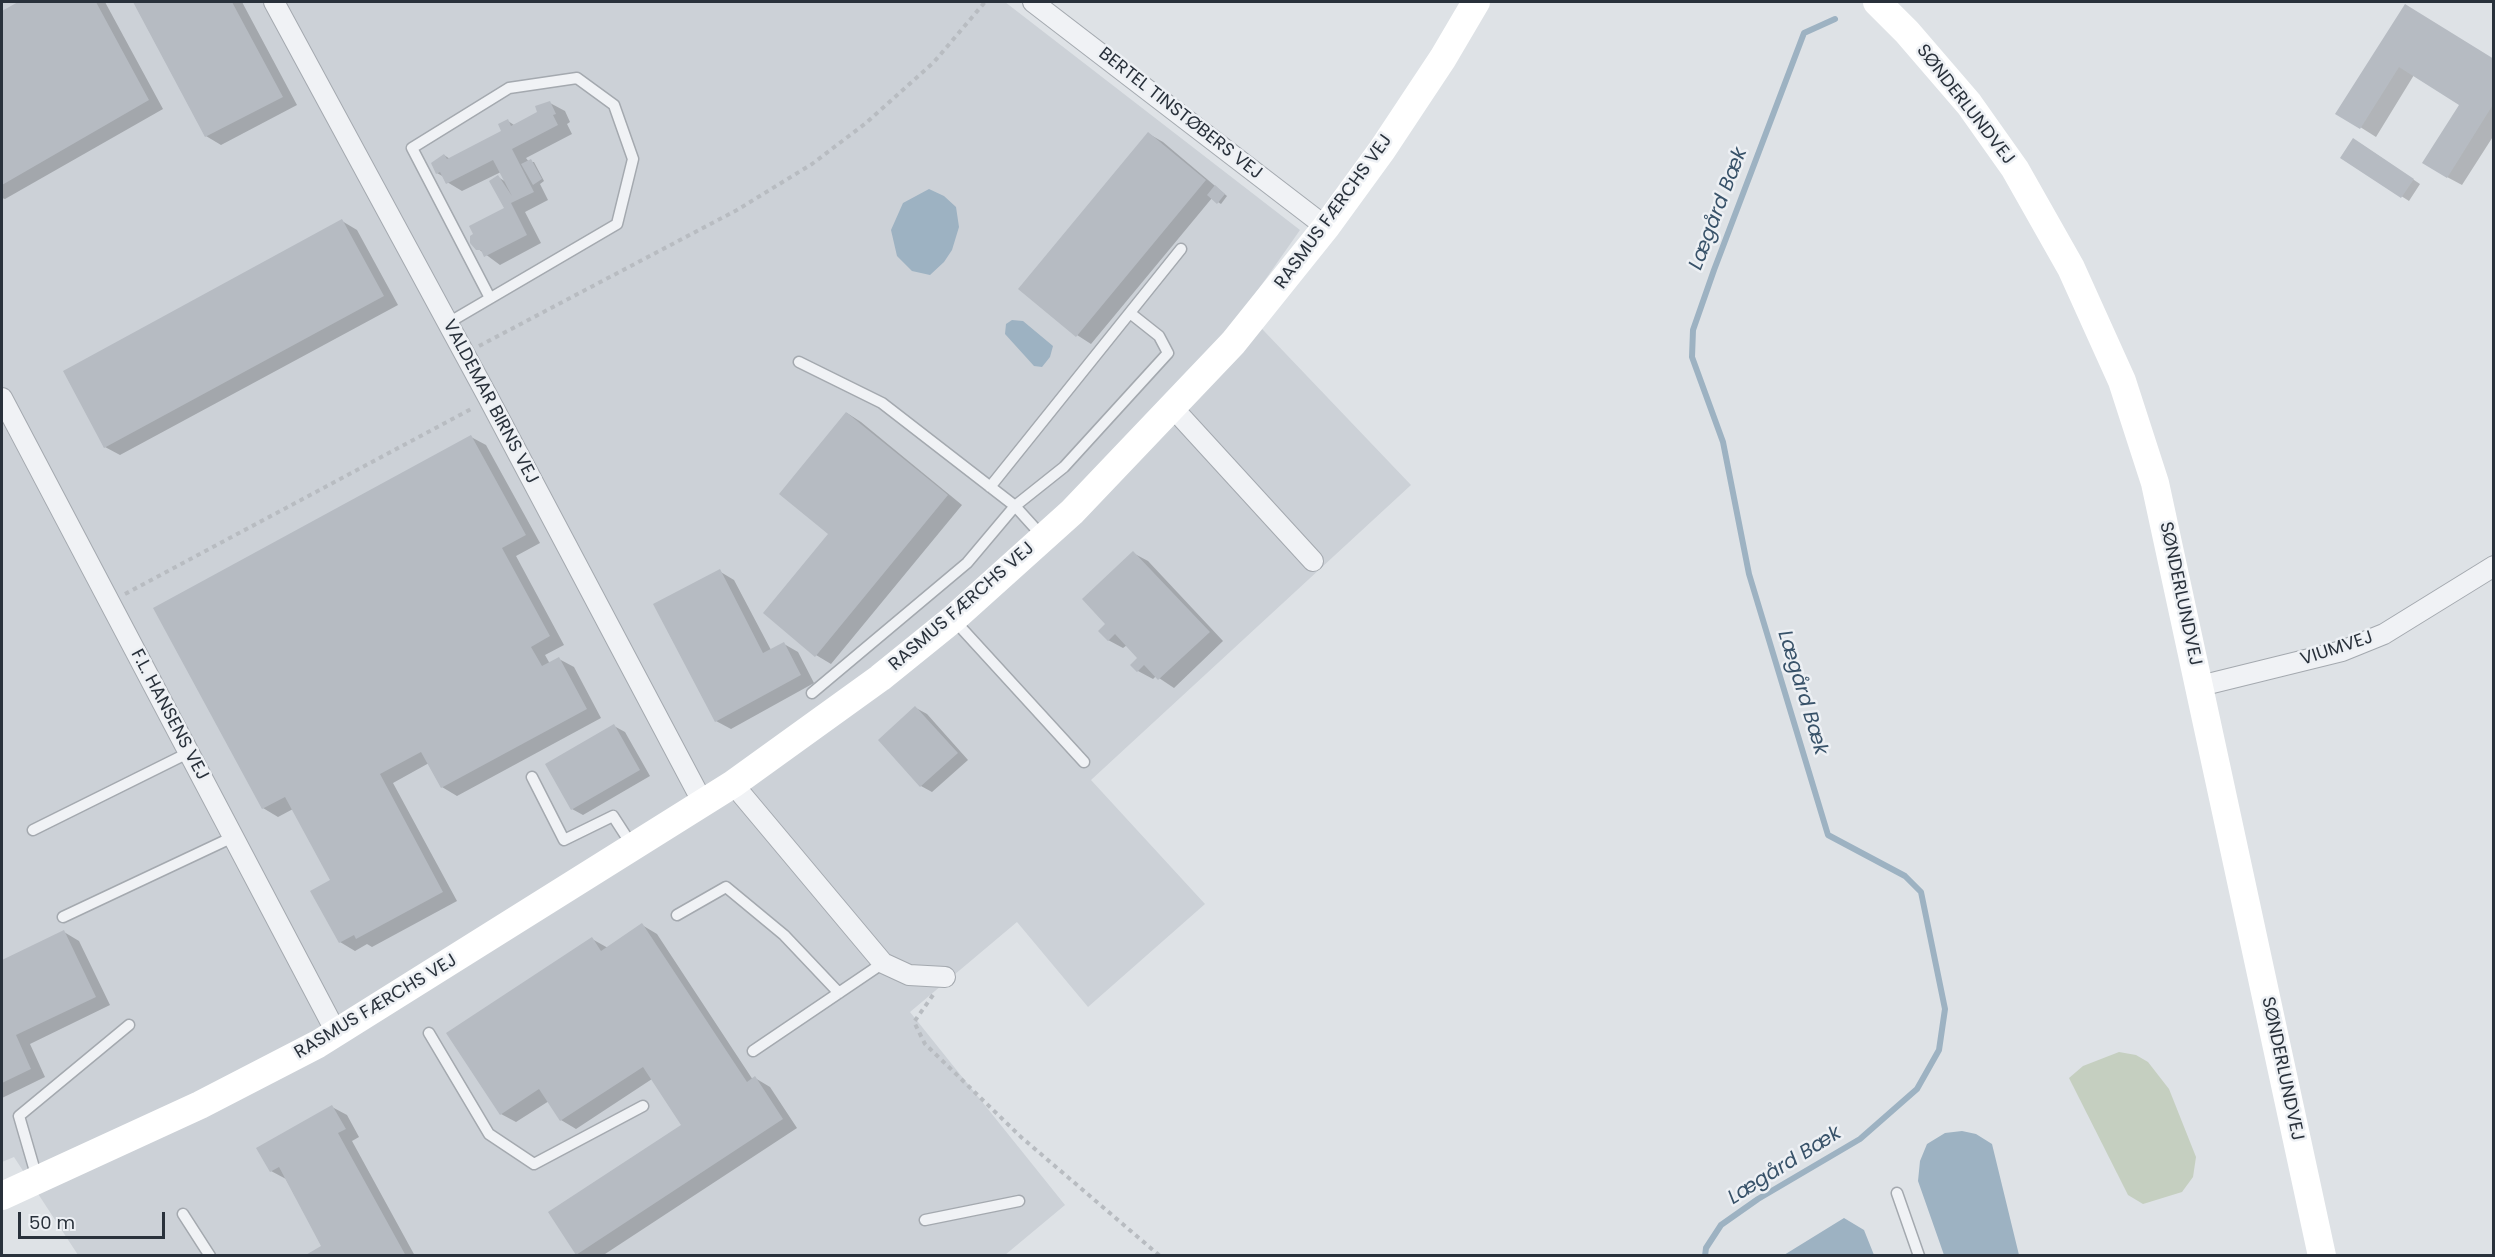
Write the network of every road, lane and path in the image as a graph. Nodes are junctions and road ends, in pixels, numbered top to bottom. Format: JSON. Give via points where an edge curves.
{"nodes":[{"id":1,"x":274,"y":2,"type":"edge"},
{"id":2,"x":985,"y":2,"type":"edge"},
{"id":3,"x":1033,"y":2,"type":"edge"},
{"id":4,"x":1476,"y":2,"type":"edge"},
{"id":5,"x":1877,"y":2,"type":"edge"},
{"id":6,"x":1326,"y":227,"type":"junction"},
{"id":7,"x":1181,"y":249,"type":"dead end"},
{"id":8,"x":490,"y":298,"type":"junction"},
{"id":9,"x":1130,"y":313,"type":"junction"},
{"id":10,"x":448,"y":323,"type":"junction"},
{"id":11,"x":465,"y":354,"type":"junction"},
{"id":12,"x":799,"y":362,"type":"dead end"},
{"id":13,"x":2,"y":398,"type":"edge"},
{"id":14,"x":489,"y":399,"type":"junction"},
{"id":15,"x":1173,"y":408,"type":"junction"},
{"id":16,"x":990,"y":487,"type":"junction"},
{"id":17,"x":1015,"y":506,"type":"junction"},
{"id":18,"x":1043,"y":537,"type":"junction"},
{"id":19,"x":1313,"y":561,"type":"dead end"},
{"id":20,"x":2493,"y":566,"type":"edge"},
{"id":21,"x":110,"y":602,"type":"junction"},
{"id":22,"x":953,"y":619,"type":"junction"},
{"id":23,"x":2200,"y":686,"type":"junction"},
{"id":24,"x":812,"y":693,"type":"dead end"},
{"id":25,"x":188,"y":753,"type":"junction"},
{"id":26,"x":1084,"y":762,"type":"dead end"},
{"id":27,"x":532,"y":777,"type":"dead end"},
{"id":28,"x":733,"y":784,"type":"junction"},
{"id":29,"x":703,"y":803,"type":"junction"},
{"id":30,"x":33,"y":830,"type":"dead end"},
{"id":31,"x":233,"y":837,"type":"junction"},
{"id":32,"x":633,"y":847,"type":"junction"},
{"id":33,"x":677,"y":915,"type":"dead end"},
{"id":34,"x":63,"y":916,"type":"dead end"},
{"id":35,"x":884,"y":963,"type":"junction"},
{"id":36,"x":945,"y":977,"type":"joint"},
{"id":37,"x":839,"y":993,"type":"junction"},
{"id":38,"x":129,"y":1025,"type":"dead end"},
{"id":39,"x":336,"y":1032,"type":"junction"},
{"id":40,"x":429,"y":1033,"type":"dead end"},
{"id":41,"x":753,"y":1051,"type":"dead end"},
{"id":42,"x":643,"y":1106,"type":"dead end"},
{"id":43,"x":38,"y":1181,"type":"junction"},
{"id":44,"x":1898,"y":1193,"type":"dead end"},
{"id":45,"x":2,"y":1196,"type":"edge"},
{"id":46,"x":1019,"y":1201,"type":"dead end"},
{"id":47,"x":183,"y":1214,"type":"dead end"},
{"id":48,"x":925,"y":1220,"type":"dead end"},
{"id":49,"x":210,"y":1256,"type":"edge"},
{"id":50,"x":1160,"y":1256,"type":"edge"},
{"id":51,"x":1919,"y":1256,"type":"edge"},
{"id":52,"x":2322,"y":1256,"type":"edge"}],
"edges":[{"from":1,"to":10,"type":"street","name":"VALDEMAR BIRNS VEJ"},
{"from":2,"to":11,"type":"path","via":[[934,62],[866,123],[812,164],[737,210]]},
{"from":3,"to":6,"type":"street","name":"BERTEL TINSTØBERS VEJ"},
{"from":4,"to":6,"type":"street","name":"RASMUS FÆRCHS VEJ","via":[[1437,68]]},
{"from":5,"to":23,"type":"street","name":"SØNDERLUNDVEJ","via":[[1969,104],[2015,169],[2071,268],[2122,381],[2155,483]]},
{"from":6,"to":15,"type":"street","name":"RASMUS FÆRCHS VEJ","via":[[1240,334]]},
{"from":7,"to":9,"type":"lane"},
{"from":8,"to":8,"type":"lane","via":[[616,224],[633,159],[614,105],[577,78],[509,88],[412,148]]},
{"from":8,"to":10,"type":"lane"},
{"from":9,"to":16,"type":"lane"},
{"from":9,"to":17,"type":"lane","via":[[1159,336],[1167,353],[1064,467]]},
{"from":10,"to":11,"type":"street","name":"VALDEMAR BIRNS VEJ"},
{"from":11,"to":14,"type":"street","name":"VALDEMAR BIRNS VEJ"},
{"from":12,"to":16,"type":"lane","via":[[882,403]]},
{"from":13,"to":21,"type":"street","name":"F.L. HANSENS VEJ"},
{"from":14,"to":21,"type":"path"},
{"from":14,"to":29,"type":"street","name":"VALDEMAR BIRNS VEJ"},
{"from":15,"to":18,"type":"street","name":"RASMUS FÆRCHS VEJ"},
{"from":15,"to":19,"type":"street"},
{"from":16,"to":17,"type":"lane"},
{"from":17,"to":18,"type":"lane"},
{"from":17,"to":24,"type":"lane","via":[[967,563]]},
{"from":18,"to":22,"type":"street","name":"RASMUS FÆRCHS VEJ"},
{"from":20,"to":23,"type":"street","name":"VIUMVEJ","via":[[2384,634],[2342,651]]},
{"from":21,"to":25,"type":"street","name":"F.L. HANSENS VEJ"},
{"from":22,"to":26,"type":"lane"},
{"from":22,"to":28,"type":"street","name":"RASMUS FÆRCHS VEJ","via":[[871,685]]},
{"from":23,"to":52,"type":"street","name":"SØNDERLUNDVEJ"},
{"from":25,"to":30,"type":"lane"},
{"from":25,"to":31,"type":"street","name":"F.L. HANSENS VEJ"},
{"from":27,"to":32,"type":"lane","via":[[564,840],[614,816]]},
{"from":28,"to":29,"type":"street","name":"RASMUS FÆRCHS VEJ"},
{"from":28,"to":35,"type":"street"},
{"from":29,"to":32,"type":"street","name":"RASMUS FÆRCHS VEJ"},
{"from":31,"to":34,"type":"lane"},
{"from":31,"to":39,"type":"street","name":"F.L. HANSENS VEJ"},
{"from":32,"to":39,"type":"street","name":"RASMUS FÆRCHS VEJ"},
{"from":33,"to":37,"type":"lane","via":[[726,887],[784,934]]},
{"from":35,"to":36,"type":"street","via":[[909,975]]},
{"from":35,"to":37,"type":"lane"},
{"from":36,"to":50,"type":"path","via":[[914,1022],[925,1044],[1021,1137]]},
{"from":37,"to":41,"type":"lane"},
{"from":38,"to":43,"type":"lane","via":[[20,1116]]},
{"from":39,"to":43,"type":"street","name":"RASMUS FÆRCHS VEJ","via":[[200,1105]]},
{"from":40,"to":42,"type":"lane","via":[[489,1134],[534,1164]]},
{"from":43,"to":45,"type":"street","name":"RASMUS FÆRCHS VEJ"},
{"from":44,"to":51,"type":"lane"},
{"from":46,"to":48,"type":"lane"},
{"from":47,"to":49,"type":"lane"}]}
